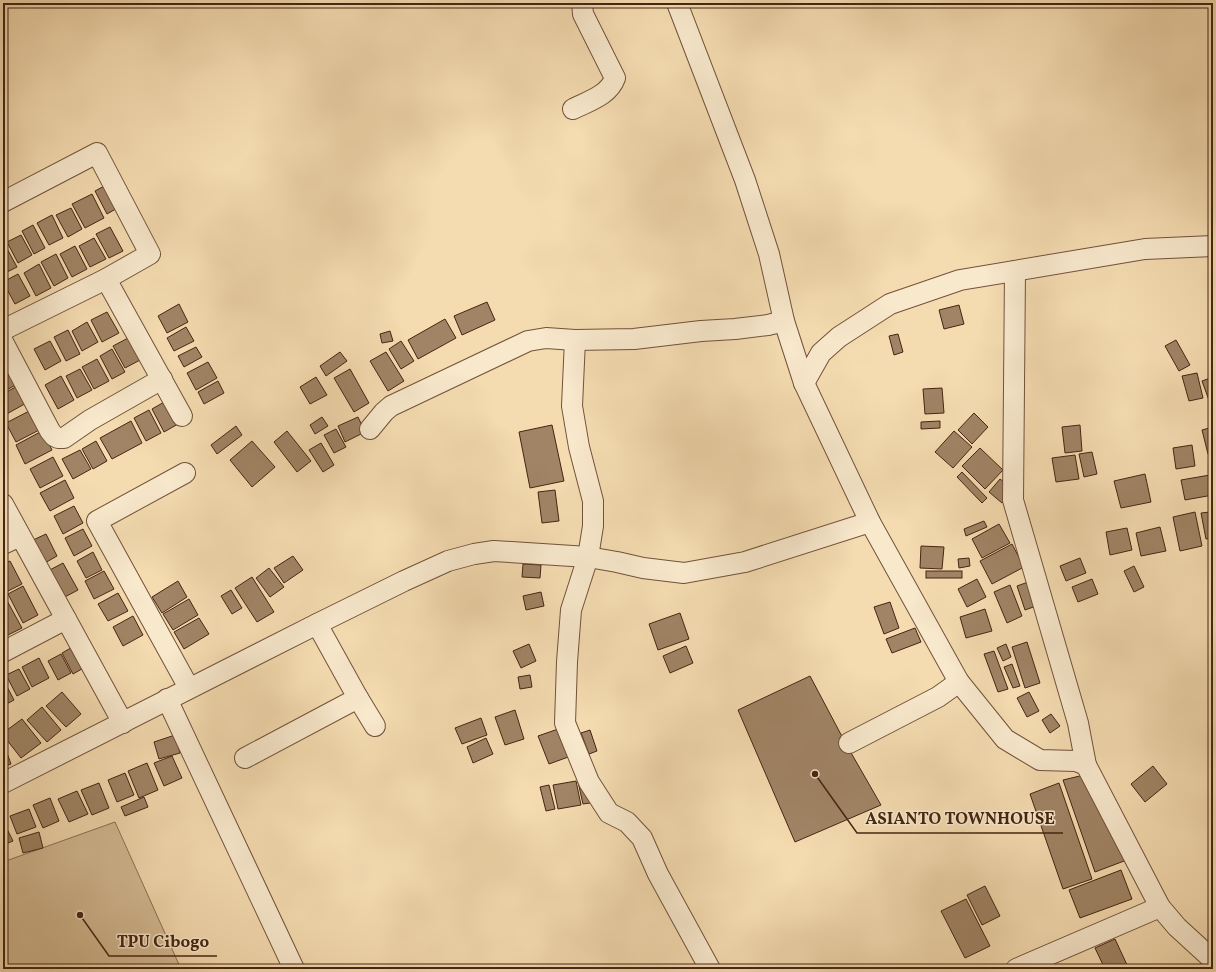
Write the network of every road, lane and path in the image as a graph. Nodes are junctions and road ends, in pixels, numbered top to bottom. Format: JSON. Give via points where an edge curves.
{"nodes":[{"id":1,"x":582,"y":3,"type":"edge"},
{"id":2,"x":677,"y":3,"type":"edge"},
{"id":3,"x":573,"y":109,"type":"dead end"},
{"id":4,"x":3,"y":202,"type":"edge"},
{"id":5,"x":1213,"y":246,"type":"edge"},
{"id":6,"x":1014,"y":271,"type":"junction"},
{"id":7,"x":106,"y":279,"type":"junction"},
{"id":8,"x":784,"y":321,"type":"junction"},
{"id":9,"x":3,"y":330,"type":"edge"},
{"id":10,"x":575,"y":340,"type":"junction"},
{"id":11,"x":3,"y":342,"type":"edge"},
{"id":12,"x":162,"y":379,"type":"junction"},
{"id":13,"x":804,"y":383,"type":"junction"},
{"id":14,"x":182,"y":416,"type":"dead end"},
{"id":15,"x":370,"y":429,"type":"dead end"},
{"id":16,"x":185,"y":473,"type":"dead end"},
{"id":17,"x":3,"y":504,"type":"edge"},
{"id":18,"x":870,"y":522,"type":"junction"},
{"id":19,"x":11,"y":540,"type":"edge"},
{"id":20,"x":588,"y":557,"type":"junction"},
{"id":21,"x":66,"y":620,"type":"junction"},
{"id":22,"x":317,"y":624,"type":"junction"},
{"id":23,"x":3,"y":652,"type":"edge"},
{"id":24,"x":959,"y":682,"type":"junction"},
{"id":25,"x":188,"y":688,"type":"junction"},
{"id":26,"x":358,"y":698,"type":"junction"},
{"id":27,"x":167,"y":700,"type":"junction"},
{"id":28,"x":123,"y":723,"type":"junction"},
{"id":29,"x":375,"y":726,"type":"dead end"},
{"id":30,"x":849,"y":743,"type":"dead end"},
{"id":31,"x":244,"y":758,"type":"dead end"},
{"id":32,"x":1086,"y":765,"type":"junction"},
{"id":33,"x":3,"y":783,"type":"edge"},
{"id":34,"x":1160,"y":907,"type":"junction"},
{"id":35,"x":1213,"y":960,"type":"edge"},
{"id":36,"x":294,"y":969,"type":"edge"},
{"id":37,"x":710,"y":969,"type":"edge"},
{"id":38,"x":1016,"y":969,"type":"edge"}],
"edges":[{"from":1,"to":3,"type":"street","via":[[583,14],[615,78],[612,86],[602,94]]},
{"from":2,"to":8,"type":"street","via":[[745,180],[769,254]]},
{"from":4,"to":7,"type":"street","via":[[97,153],[150,254]]},
{"from":5,"to":6,"type":"street","via":[[1145,249]]},
{"from":6,"to":13,"type":"street","via":[[960,280],[890,304],[821,353]]},
{"from":6,"to":32,"type":"street","via":[[1012,500],[1078,723]]},
{"from":7,"to":9,"type":"street"},
{"from":7,"to":12,"type":"street"},
{"from":8,"to":10,"type":"street","via":[[735,329],[634,339]]},
{"from":8,"to":13,"type":"street"},
{"from":10,"to":15,"type":"street","via":[[546,338],[528,341],[391,406]]},
{"from":10,"to":20,"type":"street","via":[[572,406],[579,447],[593,501],[593,526]]},
{"from":11,"to":12,"type":"street","via":[[50,430],[58,438],[64,438],[90,420]]},
{"from":12,"to":14,"type":"street"},
{"from":13,"to":18,"type":"street"},
{"from":16,"to":25,"type":"street","via":[[97,521]]},
{"from":17,"to":19,"type":"street"},
{"from":18,"to":20,"type":"street","via":[[745,562],[684,573]]},
{"from":18,"to":24,"type":"street"},
{"from":19,"to":21,"type":"street"},
{"from":20,"to":22,"type":"street","via":[[494,551],[474,554],[448,561]]},
{"from":20,"to":37,"type":"street","via":[[571,610],[566,723],[589,782],[609,813],[627,822],[642,838],[658,874]]},
{"from":21,"to":23,"type":"street"},
{"from":21,"to":28,"type":"street"},
{"from":22,"to":25,"type":"street"},
{"from":22,"to":26,"type":"street"},
{"from":24,"to":30,"type":"street","via":[[938,697]]},
{"from":24,"to":32,"type":"street","via":[[1005,739],[1040,760],[1076,761]]},
{"from":25,"to":27,"type":"street"},
{"from":26,"to":29,"type":"street"},
{"from":26,"to":31,"type":"street"},
{"from":27,"to":28,"type":"street"},
{"from":27,"to":36,"type":"street"},
{"from":28,"to":33,"type":"street"},
{"from":32,"to":34,"type":"street"},
{"from":34,"to":35,"type":"street","via":[[1177,927]]},
{"from":34,"to":38,"type":"street"}]}
